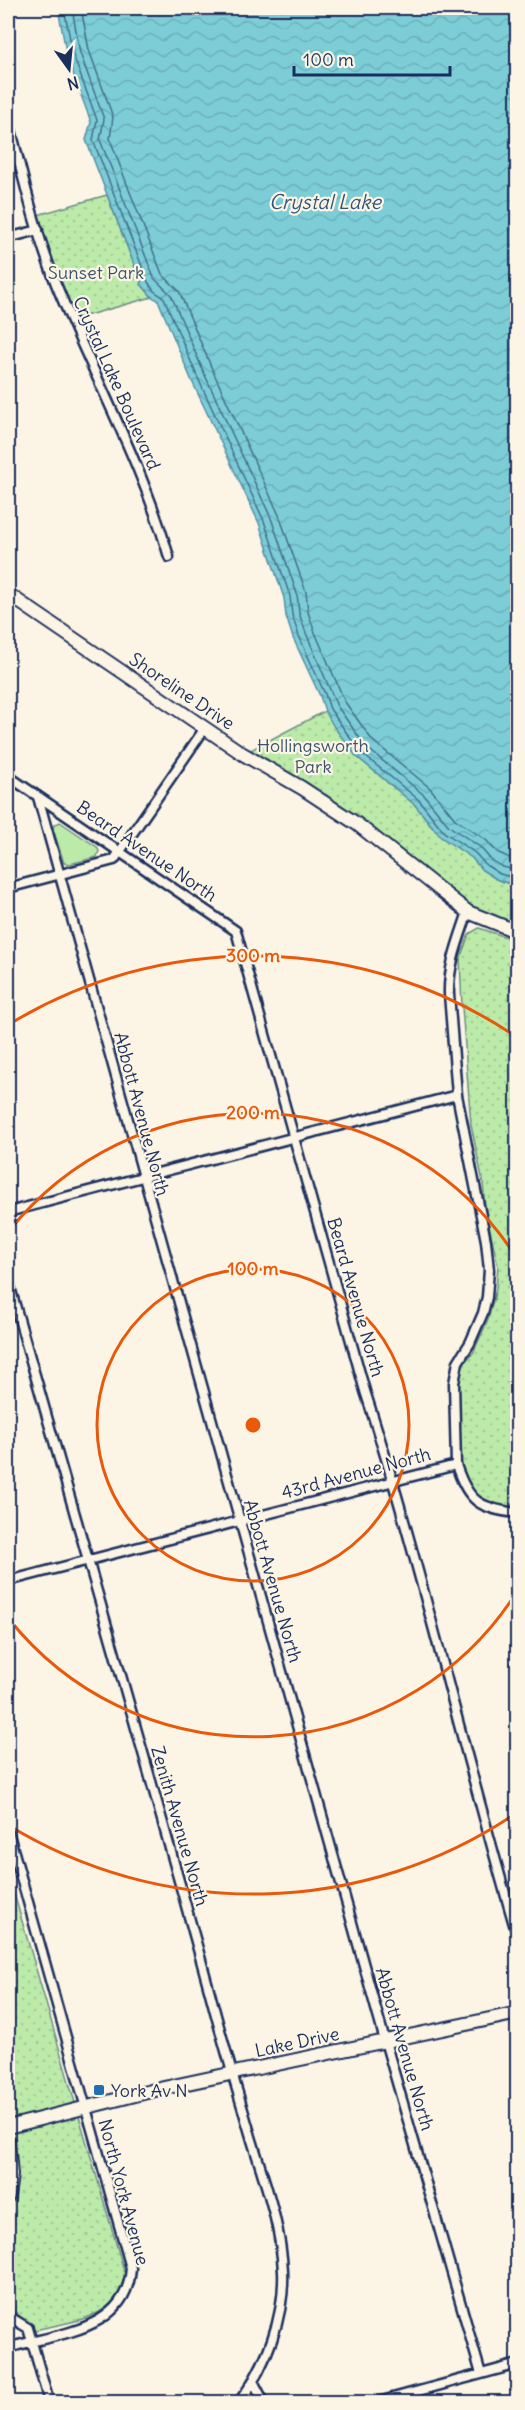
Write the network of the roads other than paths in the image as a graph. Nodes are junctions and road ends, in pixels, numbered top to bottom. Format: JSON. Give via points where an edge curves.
{"nodes":[{"id":1,"x":8,"y":118,"type":"edge"},
{"id":2,"x":38,"y":230,"type":"junction"},
{"id":3,"x":8,"y":238,"type":"edge"},
{"id":4,"x":169,"y":558,"type":"dead end"},
{"id":5,"x":8,"y":594,"type":"edge"},
{"id":6,"x":205,"y":728,"type":"junction"},
{"id":7,"x":8,"y":776,"type":"edge"},
{"id":8,"x":38,"y":797,"type":"junction"},
{"id":9,"x":120,"y":852,"type":"junction"},
{"id":10,"x":59,"y":874,"type":"junction"},
{"id":11,"x":8,"y":888,"type":"edge"},
{"id":12,"x":468,"y":912,"type":"junction"},
{"id":13,"x":518,"y":932,"type":"edge"},
{"id":14,"x":457,"y":1095,"type":"junction"},
{"id":15,"x":294,"y":1138,"type":"junction"},
{"id":16,"x":142,"y":1177,"type":"junction"},
{"id":17,"x":8,"y":1212,"type":"edge"},
{"id":18,"x":8,"y":1280,"type":"edge"},
{"id":19,"x":456,"y":1465,"type":"junction"},
{"id":20,"x":393,"y":1480,"type":"junction"},
{"id":21,"x":518,"y":1513,"type":"edge"},
{"id":22,"x":240,"y":1521,"type":"junction"},
{"id":23,"x":87,"y":1561,"type":"junction"},
{"id":24,"x":8,"y":1581,"type":"edge"},
{"id":25,"x":8,"y":1830,"type":"edge"},
{"id":26,"x":518,"y":1938,"type":"edge"},
{"id":27,"x":518,"y":2013,"type":"edge"},
{"id":28,"x":385,"y":2041,"type":"junction"},
{"id":29,"x":232,"y":2074,"type":"junction"},
{"id":30,"x":85,"y":2107,"type":"junction"},
{"id":31,"x":8,"y":2127,"type":"edge"},
{"id":32,"x":8,"y":2141,"type":"edge"},
{"id":33,"x":8,"y":2196,"type":"edge"},
{"id":34,"x":8,"y":2316,"type":"edge"},
{"id":35,"x":31,"y":2341,"type":"junction"},
{"id":36,"x":8,"y":2348,"type":"edge"},
{"id":37,"x":518,"y":2364,"type":"edge"},
{"id":38,"x":482,"y":2374,"type":"junction"},
{"id":39,"x":253,"y":2381,"type":"junction"},
{"id":40,"x":49,"y":2403,"type":"edge"},
{"id":41,"x":239,"y":2403,"type":"edge"},
{"id":42,"x":264,"y":2403,"type":"edge"},
{"id":43,"x":378,"y":2403,"type":"edge"}],
"edges":[{"from":1,"to":2,"type":"street","name":"Crystal Lake Boulevard"},
{"from":2,"to":3,"type":"street"},
{"from":2,"to":4,"type":"street","name":"Crystal Lake Boulevard","via":[[55,282],[157,516]]},
{"from":5,"to":6,"type":"street","name":"Shoreline Drive"},
{"from":6,"to":9,"type":"street"},
{"from":6,"to":12,"type":"street","name":"Shoreline Drive","via":[[357,824]]},
{"from":7,"to":8,"type":"street","name":"Beard Avenue North"},
{"from":8,"to":9,"type":"street","name":"Beard Avenue North"},
{"from":8,"to":10,"type":"street","name":"Abbott Avenue North"},
{"from":9,"to":10,"type":"street","via":[[114,860]]},
{"from":9,"to":15,"type":"street","name":"Beard Avenue North","via":[[236,931]]},
{"from":10,"to":11,"type":"street"},
{"from":10,"to":16,"type":"street","name":"Abbott Avenue North"},
{"from":12,"to":13,"type":"street","name":"Shoreline Drive"},
{"from":12,"to":14,"type":"street","via":[[449,981]]},
{"from":14,"to":15,"type":"street"},
{"from":14,"to":19,"type":"street","via":[[489,1270],[483,1313],[458,1362],[454,1383]]},
{"from":15,"to":16,"type":"street"},
{"from":15,"to":20,"type":"street","name":"Beard Avenue North"},
{"from":16,"to":17,"type":"street"},
{"from":16,"to":22,"type":"street","name":"Abbott Avenue North"},
{"from":18,"to":23,"type":"street","name":"Zenith Avenue North"},
{"from":19,"to":20,"type":"street","name":"43rd Avenue North"},
{"from":19,"to":21,"type":"street","name":"43rd Avenue North","via":[[463,1486],[479,1503],[498,1511]]},
{"from":20,"to":22,"type":"street","name":"43rd Avenue North"},
{"from":20,"to":26,"type":"street","name":"Beard Avenue North"},
{"from":22,"to":23,"type":"street","name":"43rd Avenue North"},
{"from":22,"to":28,"type":"street","name":"Abbott Avenue North"},
{"from":23,"to":24,"type":"street","name":"43rd Avenue North"},
{"from":23,"to":29,"type":"street","name":"Zenith Avenue North"},
{"from":25,"to":30,"type":"street","name":"North York Avenue"},
{"from":27,"to":28,"type":"street","name":"Lake Drive"},
{"from":28,"to":29,"type":"street","name":"Lake Drive"},
{"from":28,"to":38,"type":"street","name":"Abbott Avenue North"},
{"from":29,"to":30,"type":"street","name":"Lake Drive"},
{"from":29,"to":39,"type":"street","name":"Zenith Avenue North","via":[[281,2245],[280,2305],[274,2334]]},
{"from":30,"to":31,"type":"street","name":"Lake Drive"},
{"from":30,"to":35,"type":"street","name":"North York Avenue","via":[[128,2254],[130,2284],[125,2297],[104,2319]]},
{"from":32,"to":33,"type":"street"},
{"from":34,"to":35,"type":"street","via":[[28,2328]]},
{"from":35,"to":36,"type":"street","name":"North York Avenue"},
{"from":35,"to":40,"type":"street"},
{"from":37,"to":38,"type":"street"},
{"from":38,"to":43,"type":"street"},
{"from":39,"to":41,"type":"street","name":"Zenith Avenue North"},
{"from":39,"to":42,"type":"street"}]}
